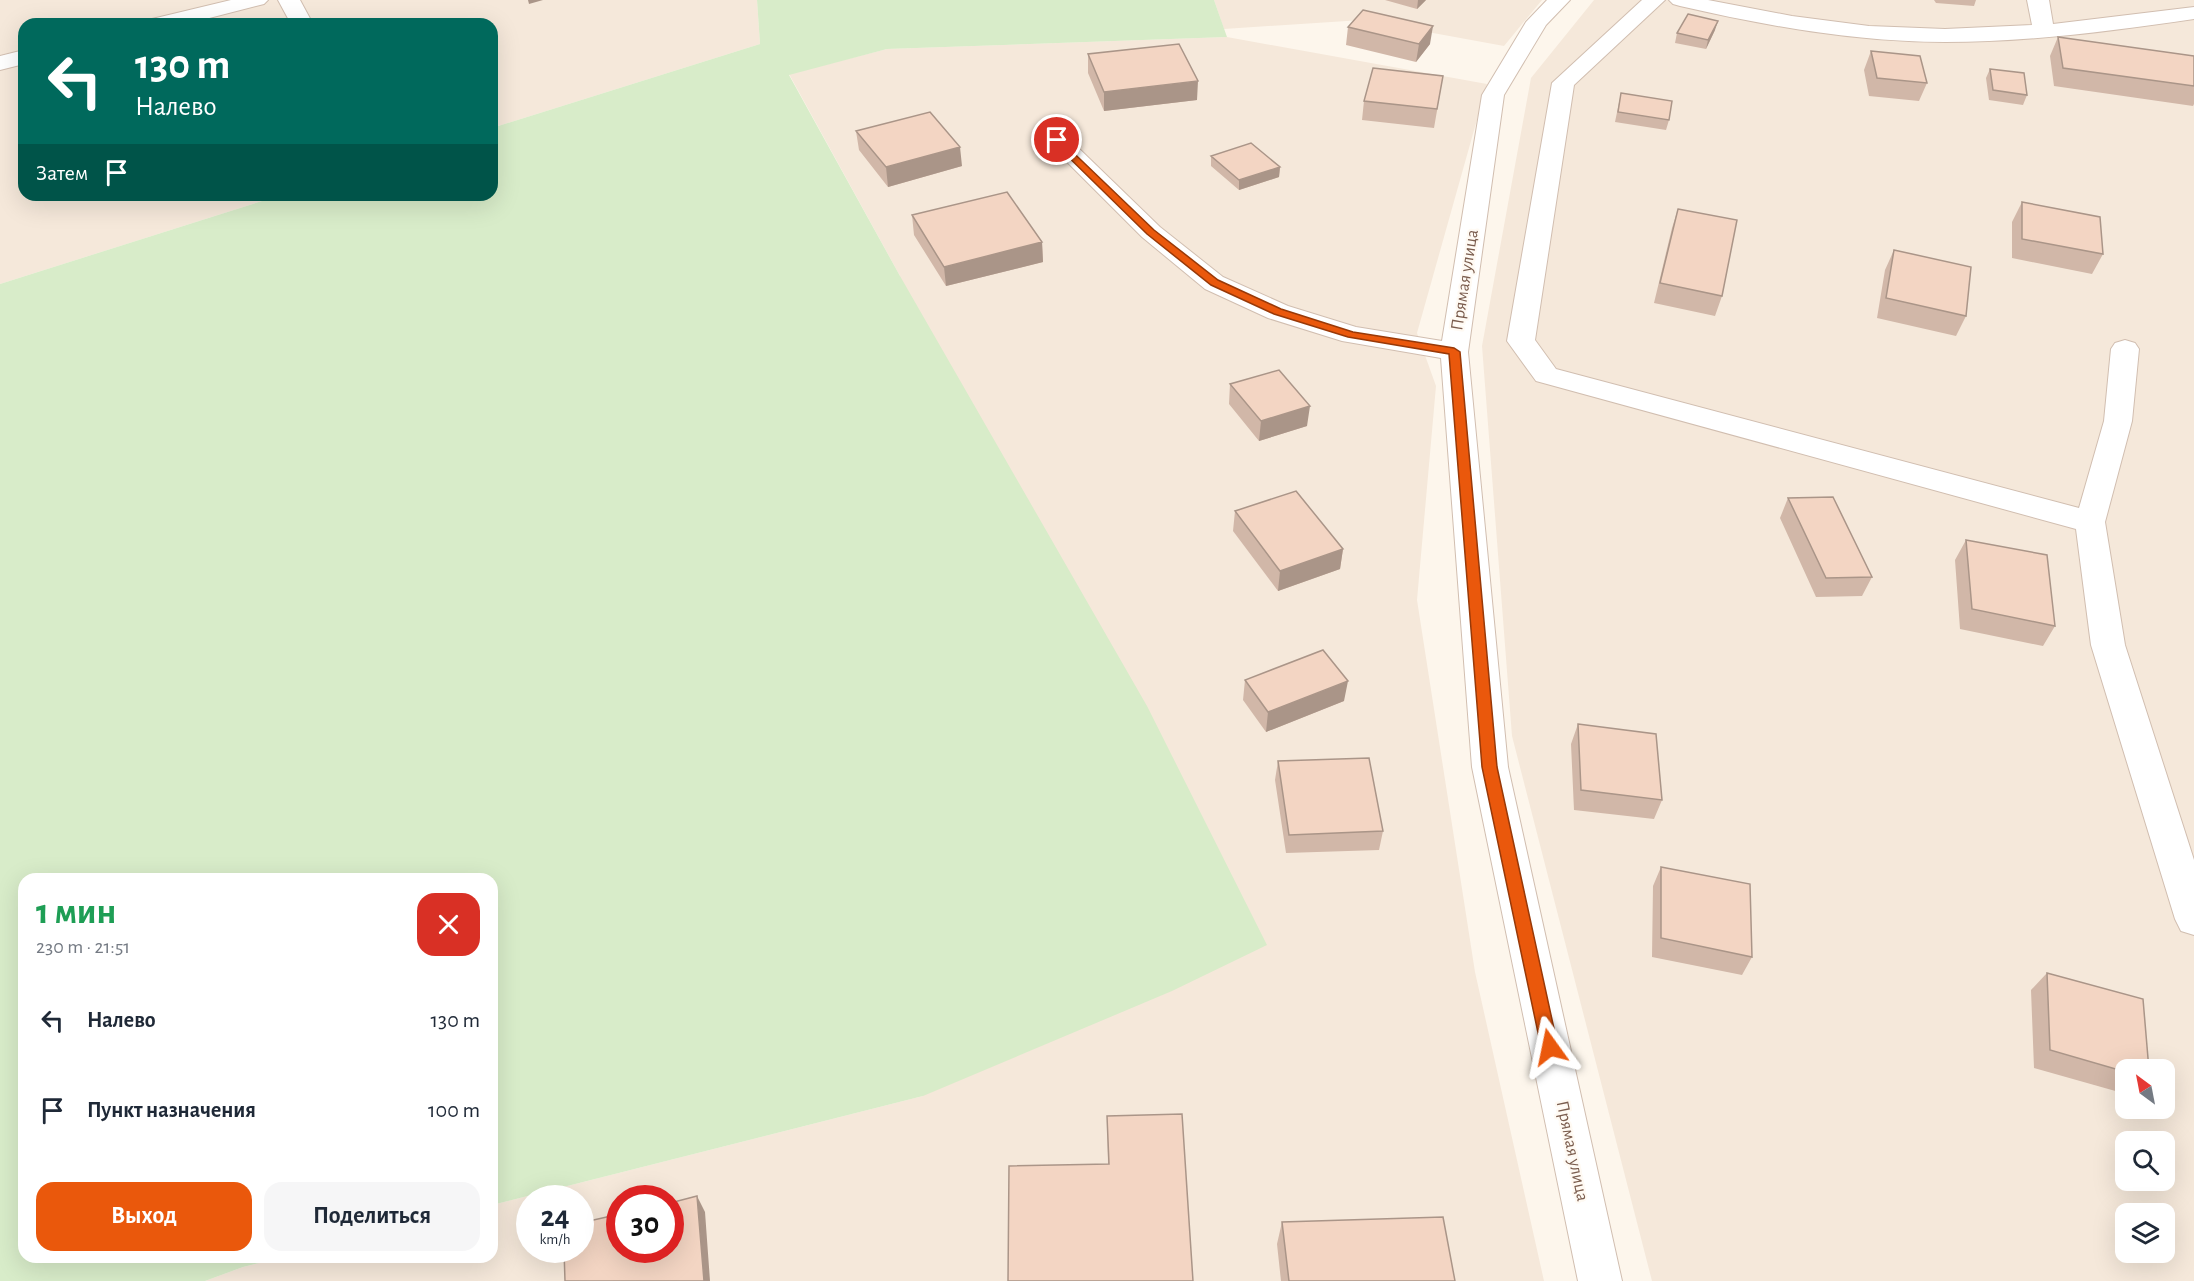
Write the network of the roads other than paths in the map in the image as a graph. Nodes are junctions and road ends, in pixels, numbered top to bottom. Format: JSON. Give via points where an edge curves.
{"nodes":[{"id":1,"x":257,"y":0,"type":"edge"},
{"id":2,"x":289,"y":0,"type":"edge"},
{"id":3,"x":1559,"y":0,"type":"edge"},
{"id":4,"x":1654,"y":0,"type":"edge"},
{"id":5,"x":1680,"y":0,"type":"edge"},
{"id":6,"x":2038,"y":0,"type":"edge"},
{"id":7,"x":2194,"y":13,"type":"edge"},
{"id":8,"x":184,"y":18,"type":"edge"},
{"id":9,"x":299,"y":18,"type":"edge"},
{"id":10,"x":2044,"y":31,"type":"junction"},
{"id":11,"x":18,"y":58,"type":"edge"},
{"id":12,"x":0,"y":63,"type":"edge"},
{"id":13,"x":1057,"y":140,"type":"dead end"},
{"id":14,"x":2125,"y":349,"type":"dead end"},
{"id":15,"x":1454,"y":352,"type":"junction"},
{"id":16,"x":2090,"y":522,"type":"junction"},
{"id":17,"x":2194,"y":919,"type":"edge"},
{"id":18,"x":1600,"y":1281,"type":"edge"}],
"edges":[{"from":1,"to":8,"type":"street"},
{"from":2,"to":9,"type":"street"},
{"from":3,"to":15,"type":"street","name":"Прямая улица","via":[[1537,22],[1493,95]]},
{"from":4,"to":16,"type":"street","via":[[1563,83],[1521,341],[1546,375]]},
{"from":5,"to":10,"type":"street","via":[[1797,24],[1889,33],[1980,36]]},
{"from":6,"to":10,"type":"street"},
{"from":7,"to":10,"type":"street"},
{"from":11,"to":12,"type":"street"},
{"from":13,"to":15,"type":"street","via":[[1151,232],[1214,283],[1278,312],[1352,335]]},
{"from":14,"to":16,"type":"street","via":[[2118,421]]},
{"from":15,"to":18,"type":"street","name":"Прямая улица","via":[[1490,767]]},
{"from":16,"to":17,"type":"street","via":[[2108,645]]}]}
